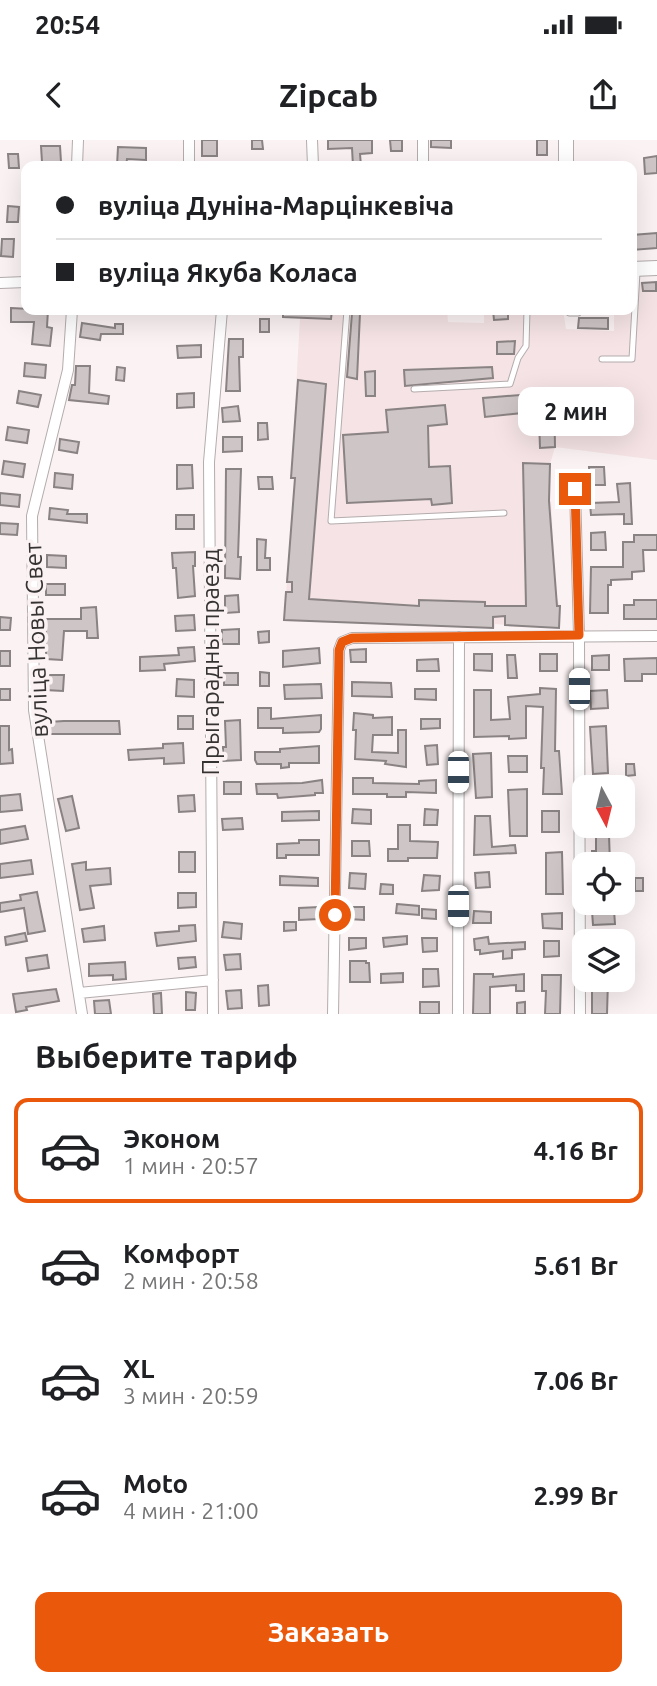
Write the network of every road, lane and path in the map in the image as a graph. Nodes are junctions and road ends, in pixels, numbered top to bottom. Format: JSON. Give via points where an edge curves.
{"nodes":[{"id":1,"x":78,"y":140,"type":"edge"},
{"id":2,"x":189,"y":140,"type":"edge"},
{"id":3,"x":312,"y":140,"type":"edge"},
{"id":4,"x":423,"y":140,"type":"edge"},
{"id":5,"x":566,"y":140,"type":"edge"},
{"id":6,"x":77,"y":161,"type":"edge"},
{"id":7,"x":189,"y":161,"type":"edge"},
{"id":8,"x":313,"y":161,"type":"edge"},
{"id":9,"x":424,"y":161,"type":"edge"},
{"id":10,"x":566,"y":161,"type":"edge"},
{"id":11,"x":657,"y":268,"type":"edge"},
{"id":12,"x":637,"y":269,"type":"edge"},
{"id":13,"x":21,"y":282,"type":"edge"},
{"id":14,"x":0,"y":283,"type":"edge"},
{"id":15,"x":72,"y":315,"type":"edge"},
{"id":16,"x":222,"y":315,"type":"edge"},
{"id":17,"x":346,"y":315,"type":"edge"},
{"id":18,"x":527,"y":315,"type":"edge"},
{"id":19,"x":633,"y":315,"type":"edge"},
{"id":20,"x":602,"y":359,"type":"dead end"},
{"id":21,"x":414,"y":389,"type":"dead end"},
{"id":22,"x":575,"y":489,"type":"dead end"},
{"id":23,"x":504,"y":513,"type":"dead end"},
{"id":24,"x":579,"y":635,"type":"junction"},
{"id":25,"x":657,"y":636,"type":"edge"},
{"id":26,"x":459,"y":637,"type":"junction"},
{"id":27,"x":213,"y":980,"type":"junction"},
{"id":28,"x":79,"y":993,"type":"junction"},
{"id":29,"x":82,"y":1014,"type":"edge"},
{"id":30,"x":213,"y":1014,"type":"edge"},
{"id":31,"x":333,"y":1014,"type":"edge"},
{"id":32,"x":458,"y":1014,"type":"edge"},
{"id":33,"x":580,"y":1014,"type":"edge"}],
"edges":[{"from":1,"to":6,"type":"street"},
{"from":2,"to":7,"type":"street"},
{"from":3,"to":8,"type":"street"},
{"from":4,"to":9,"type":"street"},
{"from":5,"to":10,"type":"street"},
{"from":11,"to":12,"type":"street"},
{"from":13,"to":14,"type":"street"},
{"from":15,"to":28,"type":"street","name":"вуліца Новы Свет","via":[[68,370],[32,516],[32,543],[34,710]]},
{"from":16,"to":27,"type":"street","name":"Прыгарадны праезд","via":[[209,463]]},
{"from":17,"to":23,"type":"lane","via":[[331,521]]},
{"from":18,"to":21,"type":"lane","via":[[526,346],[510,384]]},
{"from":19,"to":20,"type":"lane","via":[[632,359]]},
{"from":22,"to":24,"type":"street"},
{"from":24,"to":25,"type":"street"},
{"from":24,"to":26,"type":"street"},
{"from":24,"to":33,"type":"street"},
{"from":26,"to":31,"type":"street","via":[[352,638],[342,642],[339,650]]},
{"from":26,"to":32,"type":"street"},
{"from":27,"to":28,"type":"street"},
{"from":27,"to":30,"type":"street","name":"Прыгарадны праезд"},
{"from":28,"to":29,"type":"street","name":"вуліца Новы Свет"}]}
